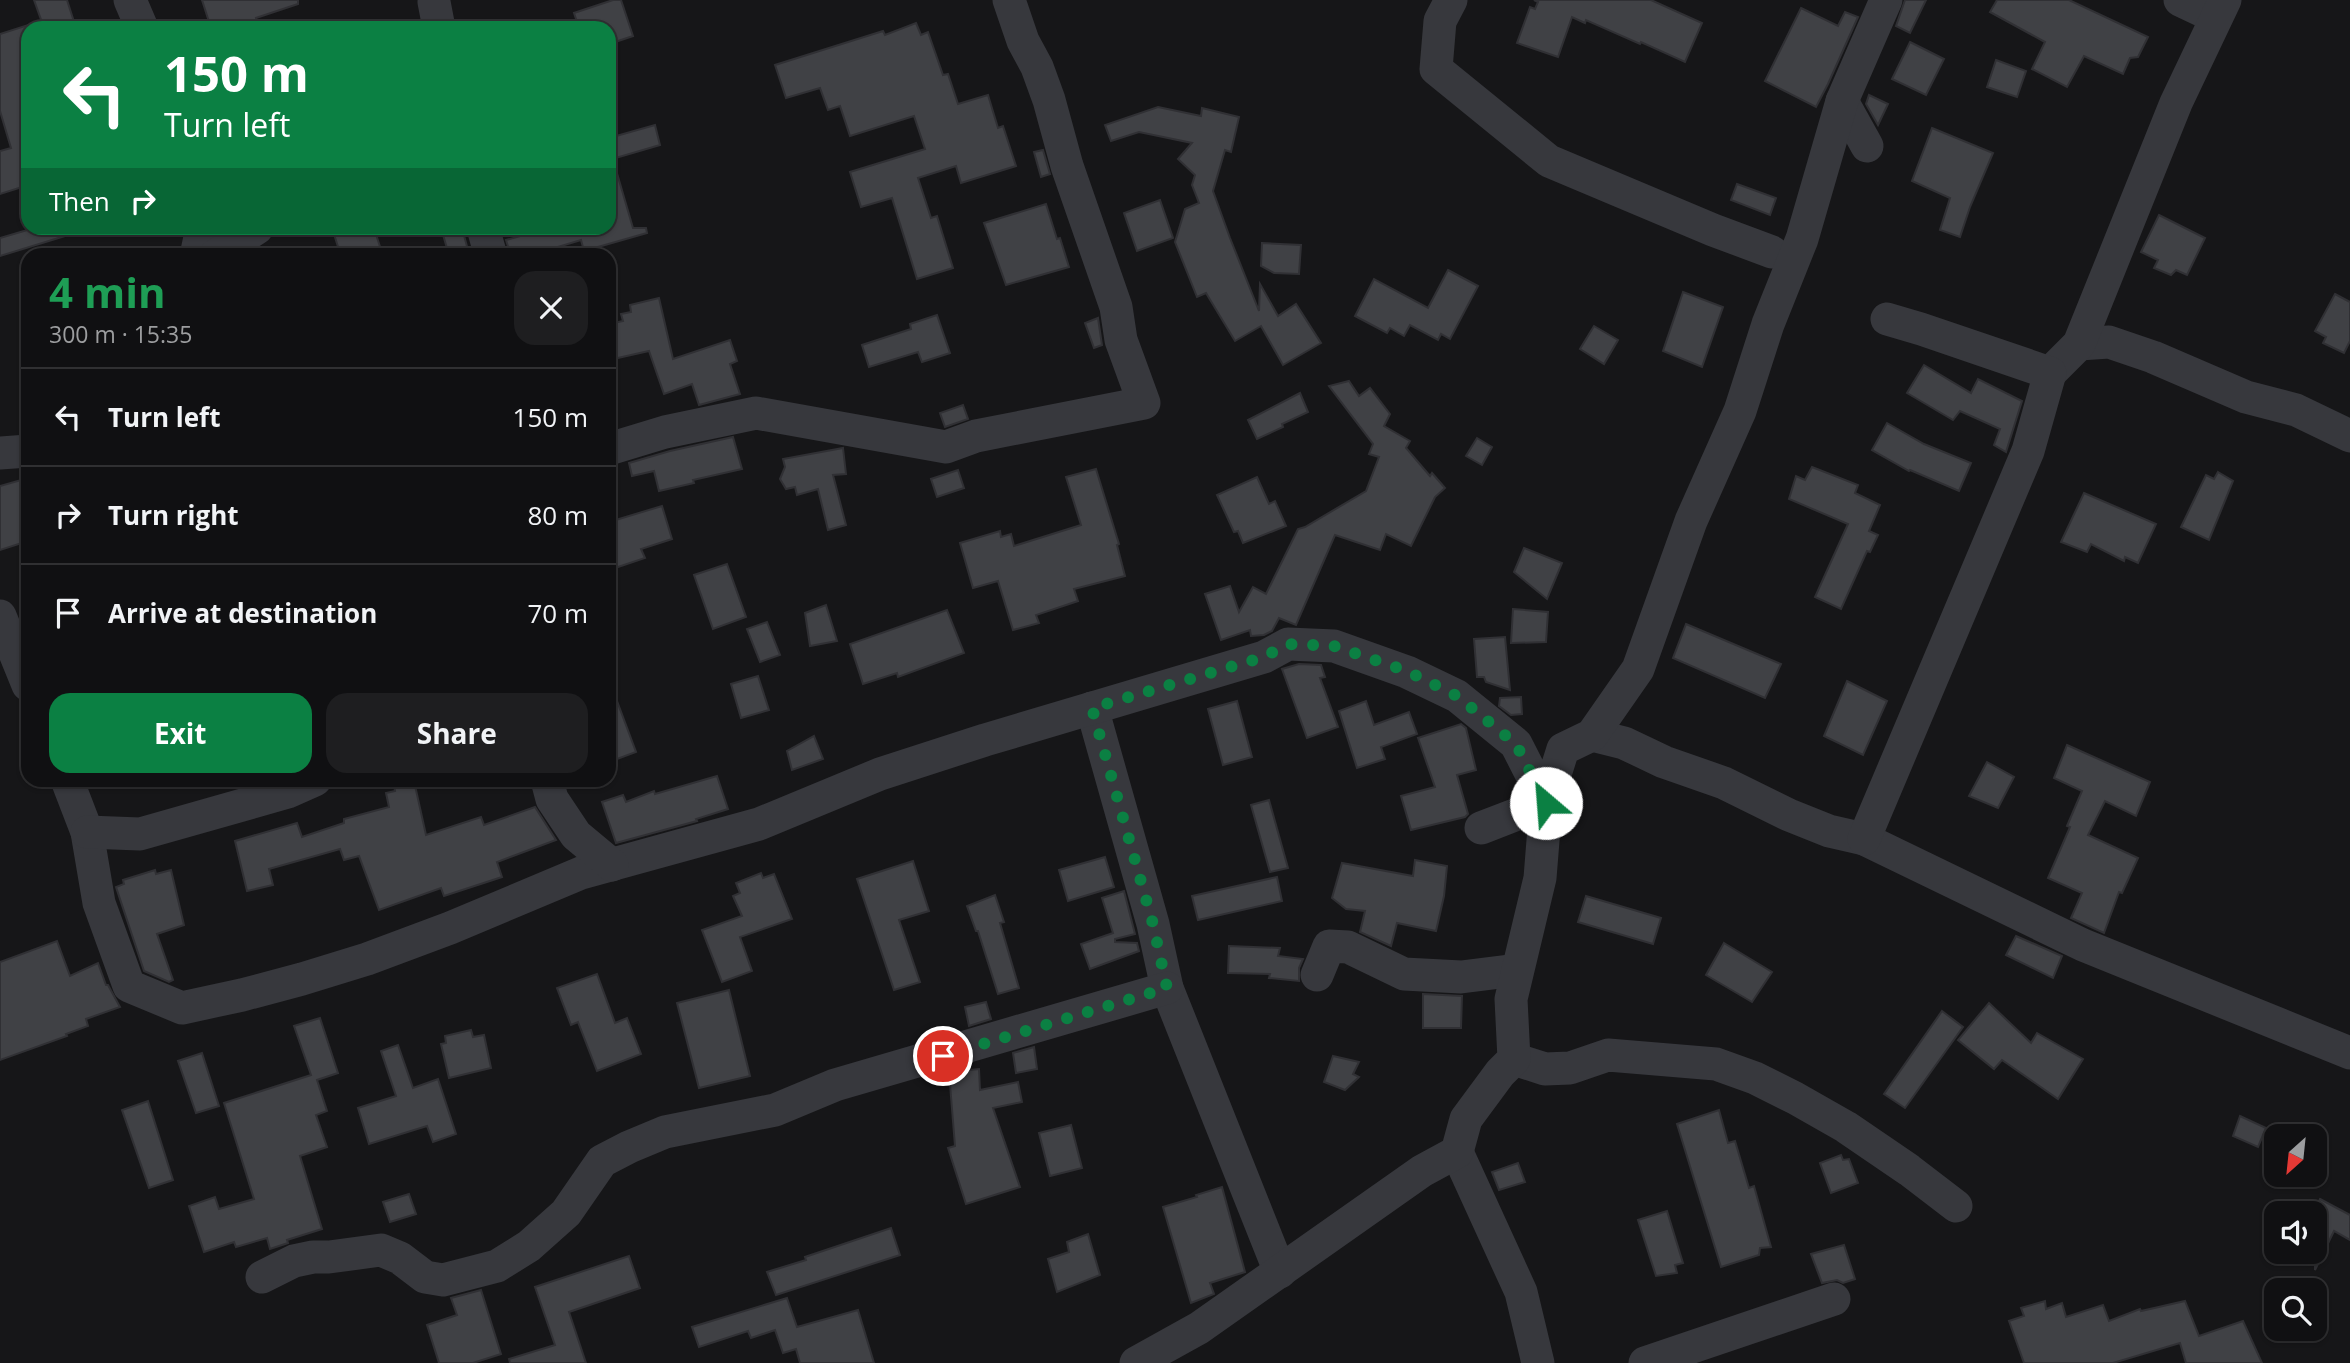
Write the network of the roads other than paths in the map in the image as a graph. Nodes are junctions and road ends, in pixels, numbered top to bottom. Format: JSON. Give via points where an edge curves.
{"nodes":[{"id":1,"x":130,"y":0,"type":"edge"},
{"id":2,"x":1009,"y":0,"type":"edge"},
{"id":3,"x":1451,"y":0,"type":"edge"},
{"id":4,"x":1886,"y":0,"type":"edge"},
{"id":5,"x":2180,"y":0,"type":"edge"},
{"id":6,"x":2220,"y":8,"type":"edge"},
{"id":7,"x":139,"y":21,"type":"edge"},
{"id":8,"x":1842,"y":101,"type":"junction"},
{"id":9,"x":1867,"y":146,"type":"dead end"},
{"id":10,"x":246,"y":235,"type":"edge"},
{"id":11,"x":227,"y":248,"type":"edge"},
{"id":12,"x":1772,"y":252,"type":"dead end"},
{"id":13,"x":1887,"y":319,"type":"dead end"},
{"id":14,"x":2079,"y":344,"type":"junction"},
{"id":15,"x":2050,"y":373,"type":"junction"},
{"id":16,"x":2350,"y":436,"type":"edge"},
{"id":17,"x":616,"y":447,"type":"edge"},
{"id":18,"x":21,"y":452,"type":"edge"},
{"id":19,"x":0,"y":453,"type":"edge"},
{"id":20,"x":0,"y":616,"type":"edge"},
{"id":21,"x":21,"y":668,"type":"edge"},
{"id":22,"x":1092,"y":708,"type":"junction"},
{"id":23,"x":1578,"y":742,"type":"junction"},
{"id":24,"x":1516,"y":744,"type":"junction"},
{"id":25,"x":69,"y":787,"type":"edge"},
{"id":26,"x":299,"y":787,"type":"edge"},
{"id":27,"x":549,"y":787,"type":"edge"},
{"id":28,"x":1546,"y":803,"type":"junction"},
{"id":29,"x":1481,"y":828,"type":"dead end"},
{"id":30,"x":87,"y":832,"type":"junction"},
{"id":31,"x":1864,"y":839,"type":"junction"},
{"id":32,"x":612,"y":864,"type":"junction"},
{"id":33,"x":1517,"y":970,"type":"junction"},
{"id":34,"x":1317,"y":975,"type":"dead end"},
{"id":35,"x":1167,"y":988,"type":"junction"},
{"id":36,"x":2350,"y":1054,"type":"edge"},
{"id":37,"x":1514,"y":1059,"type":"junction"},
{"id":38,"x":1457,"y":1152,"type":"junction"},
{"id":39,"x":1956,"y":1206,"type":"dead end"},
{"id":40,"x":1280,"y":1272,"type":"junction"},
{"id":41,"x":262,"y":1277,"type":"dead end"},
{"id":42,"x":1834,"y":1299,"type":"dead end"},
{"id":43,"x":1136,"y":1363,"type":"edge"},
{"id":44,"x":1538,"y":1363,"type":"edge"},
{"id":45,"x":1645,"y":1363,"type":"edge"}],
"edges":[{"from":1,"to":7,"type":"street"},
{"from":2,"to":17,"type":"street","via":[[1049,100],[1144,403],[976,436],[946,447],[756,413]]},
{"from":3,"to":12,"type":"street","via":[[1440,21],[1436,69],[1549,161]]},
{"from":4,"to":8,"type":"street"},
{"from":5,"to":6,"type":"street"},
{"from":6,"to":14,"type":"street","via":[[2176,103]]},
{"from":8,"to":9,"type":"street"},
{"from":8,"to":23,"type":"street","via":[[1802,239],[1740,411],[1690,521],[1638,668]]},
{"from":10,"to":11,"type":"street"},
{"from":13,"to":15,"type":"street"},
{"from":14,"to":15,"type":"street"},
{"from":14,"to":16,"type":"street","via":[[2109,342],[2246,397],[2296,410]]},
{"from":15,"to":31,"type":"street","via":[[2028,451]]},
{"from":18,"to":19,"type":"street"},
{"from":20,"to":21,"type":"street"},
{"from":22,"to":24,"type":"street","via":[[1264,657],[1287,644],[1334,646],[1407,671],[1457,696]]},
{"from":22,"to":32,"type":"street","via":[[880,774],[759,824]]},
{"from":22,"to":35,"type":"street"},
{"from":23,"to":24,"type":"street"},
{"from":23,"to":28,"type":"street"},
{"from":23,"to":31,"type":"street","via":[[1624,743],[1829,831]]},
{"from":24,"to":28,"type":"street"},
{"from":25,"to":30,"type":"street"},
{"from":26,"to":30,"type":"street","via":[[140,834]]},
{"from":27,"to":32,"type":"street","via":[[576,835]]},
{"from":28,"to":29,"type":"street"},
{"from":28,"to":33,"type":"street","via":[[1540,878]]},
{"from":30,"to":32,"type":"street","via":[[99,903],[129,986],[182,1007],[254,992],[367,959]]},
{"from":31,"to":36,"type":"street","via":[[2083,945]]},
{"from":33,"to":34,"type":"street","via":[[1461,977],[1404,974],[1348,947],[1329,946]]},
{"from":33,"to":37,"type":"street","via":[[1511,999]]},
{"from":35,"to":40,"type":"street"},
{"from":35,"to":41,"type":"street","via":[[835,1086],[775,1111],[666,1132],[629,1147],[602,1161],[566,1213],[529,1246],[496,1266],[434,1279],[381,1250],[293,1261]]},
{"from":37,"to":38,"type":"street","via":[[1466,1119]]},
{"from":37,"to":39,"type":"street","via":[[1545,1069],[1570,1068],[1608,1055],[1716,1064],[1795,1098],[1846,1127]]},
{"from":38,"to":40,"type":"street","via":[[1422,1171]]},
{"from":38,"to":44,"type":"street","via":[[1521,1292]]},
{"from":40,"to":43,"type":"street","via":[[1199,1328]]},
{"from":42,"to":45,"type":"street"}]}
